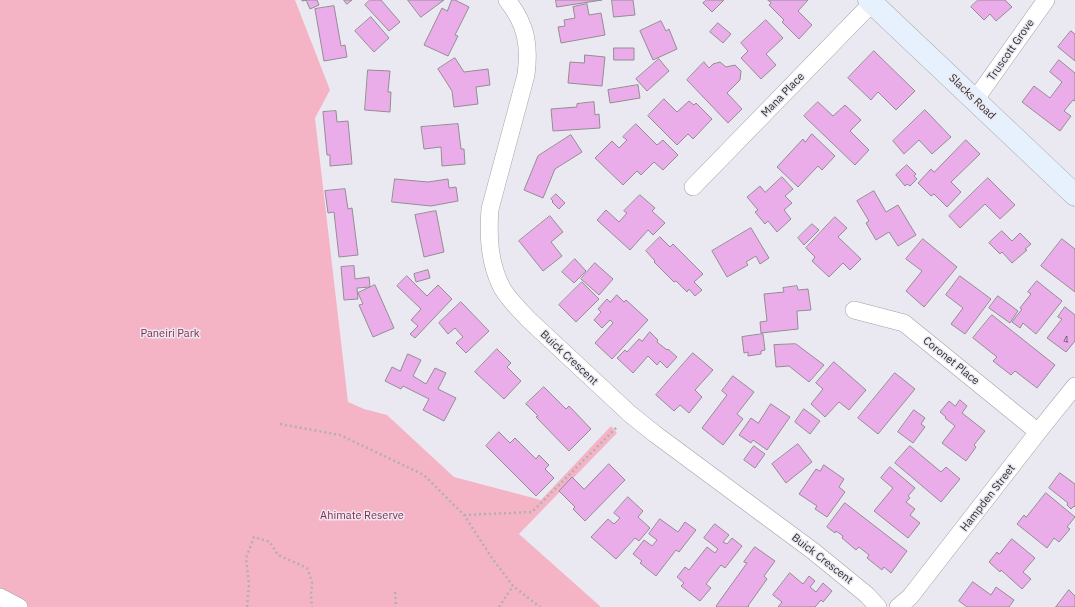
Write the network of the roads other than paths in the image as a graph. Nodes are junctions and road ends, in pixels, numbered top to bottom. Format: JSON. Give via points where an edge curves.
{"nodes":[{"id":1,"x":506,"y":0,"type":"edge"},
{"id":2,"x":1046,"y":0,"type":"edge"},
{"id":3,"x":871,"y":1,"type":"edge"},
{"id":4,"x":976,"y":100,"type":"junction"},
{"id":5,"x":693,"y":187,"type":"dead end"},
{"id":6,"x":1075,"y":195,"type":"edge"},
{"id":7,"x":854,"y":310,"type":"dead end"},
{"id":8,"x":1075,"y":386,"type":"edge"},
{"id":9,"x":1038,"y":432,"type":"junction"},
{"id":10,"x":0,"y":597,"type":"edge"},
{"id":11,"x":19,"y":607,"type":"edge"},
{"id":12,"x":878,"y":607,"type":"edge"},
{"id":13,"x":898,"y":607,"type":"edge"}],
"edges":[{"from":1,"to":12,"type":"street","name":"Buick Crescent","via":[[522,23],[528,57],[526,75],[490,209],[490,252],[502,288],[528,319],[630,414],[813,551]]},
{"from":2,"to":4,"type":"street","name":"Truscott Grove"},
{"from":3,"to":4,"type":"street","name":"Slacks Road"},
{"from":3,"to":5,"type":"street","name":"Mana Place"},
{"from":4,"to":6,"type":"street","name":"Slacks Road"},
{"from":7,"to":9,"type":"street","name":"Coronet Place","via":[[904,322]]},
{"from":8,"to":9,"type":"street","name":"Hampden Street"},
{"from":9,"to":13,"type":"street","name":"Hampden Street","via":[[910,597]]},
{"from":10,"to":11,"type":"street"}]}
